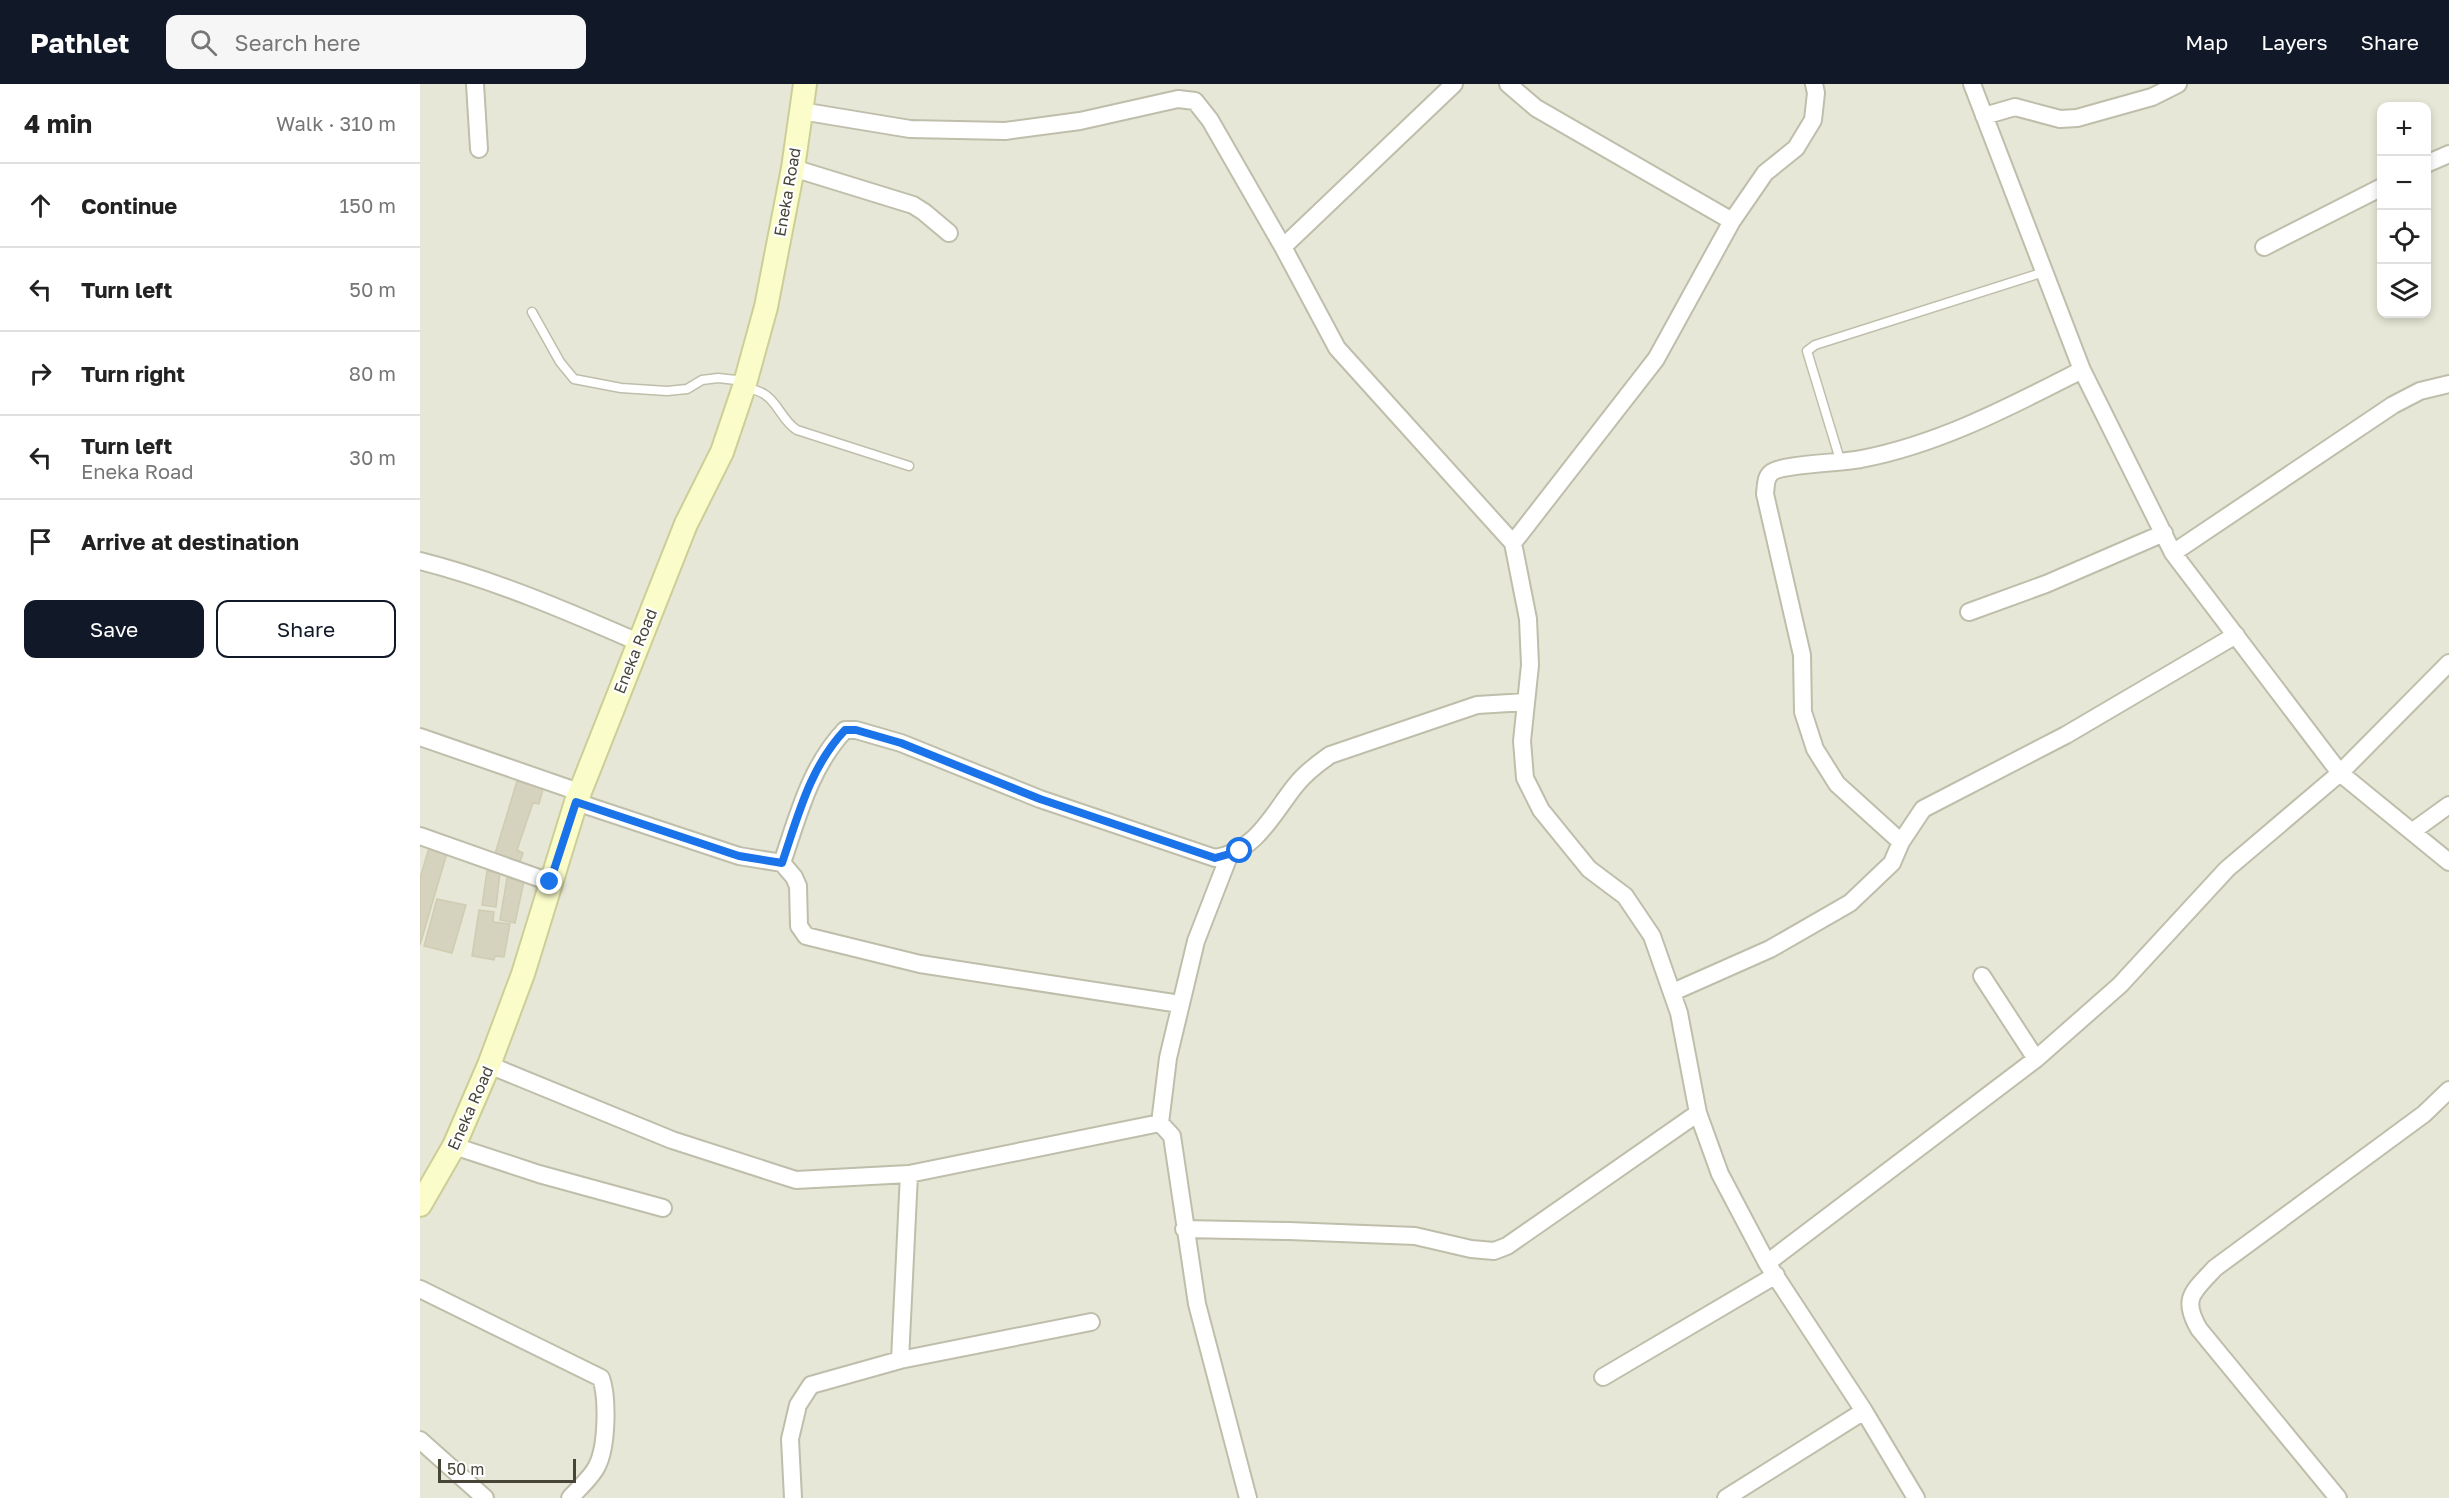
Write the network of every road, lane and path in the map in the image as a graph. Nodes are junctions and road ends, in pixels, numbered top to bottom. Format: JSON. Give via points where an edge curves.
{"nodes":[{"id":1,"x":475,"y":84,"type":"edge"},
{"id":2,"x":805,"y":84,"type":"edge"},
{"id":3,"x":1454,"y":84,"type":"edge"},
{"id":4,"x":1508,"y":84,"type":"edge"},
{"id":5,"x":1814,"y":84,"type":"edge"},
{"id":6,"x":1972,"y":84,"type":"edge"},
{"id":7,"x":2178,"y":84,"type":"edge"},
{"id":8,"x":801,"y":111,"type":"junction"},
{"id":9,"x":1984,"y":116,"type":"junction"},
{"id":10,"x":479,"y":149,"type":"dead end"},
{"id":11,"x":2449,"y":154,"type":"edge"},
{"id":12,"x":2431,"y":162,"type":"edge"},
{"id":13,"x":793,"y":168,"type":"junction"},
{"id":14,"x":2377,"y":190,"type":"edge"},
{"id":15,"x":1732,"y":221,"type":"junction"},
{"id":16,"x":949,"y":233,"type":"dead end"},
{"id":17,"x":1283,"y":247,"type":"junction"},
{"id":18,"x":2264,"y":247,"type":"dead end"},
{"id":19,"x":2044,"y":272,"type":"junction"},
{"id":20,"x":531,"y":312,"type":"dead end"},
{"id":21,"x":2082,"y":370,"type":"junction"},
{"id":22,"x":745,"y":384,"type":"junction"},
{"id":23,"x":2449,"y":384,"type":"edge"},
{"id":24,"x":1841,"y":464,"type":"junction"},
{"id":25,"x":909,"y":466,"type":"dead end"},
{"id":26,"x":2164,"y":533,"type":"junction"},
{"id":27,"x":1513,"y":543,"type":"junction"},
{"id":28,"x":2173,"y":553,"type":"junction"},
{"id":29,"x":420,"y":561,"type":"edge"},
{"id":30,"x":1969,"y":612,"type":"dead end"},
{"id":31,"x":2236,"y":635,"type":"junction"},
{"id":32,"x":638,"y":642,"type":"junction"},
{"id":33,"x":2449,"y":663,"type":"edge"},
{"id":34,"x":1526,"y":702,"type":"junction"},
{"id":35,"x":420,"y":737,"type":"edge"},
{"id":36,"x":2340,"y":772,"type":"junction"},
{"id":37,"x":578,"y":797,"type":"junction"},
{"id":38,"x":2449,"y":805,"type":"edge"},
{"id":39,"x":2413,"y":831,"type":"junction"},
{"id":40,"x":420,"y":836,"type":"edge"},
{"id":41,"x":1901,"y":842,"type":"junction"},
{"id":42,"x":1229,"y":856,"type":"junction"},
{"id":43,"x":2449,"y":862,"type":"edge"},
{"id":44,"x":782,"y":863,"type":"junction"},
{"id":45,"x":550,"y":882,"type":"junction"},
{"id":46,"x":1982,"y":976,"type":"dead end"},
{"id":47,"x":1673,"y":992,"type":"junction"},
{"id":48,"x":1180,"y":1004,"type":"junction"},
{"id":49,"x":2036,"y":1059,"type":"junction"},
{"id":50,"x":489,"y":1065,"type":"junction"},
{"id":51,"x":2449,"y":1090,"type":"edge"},
{"id":52,"x":1698,"y":1113,"type":"junction"},
{"id":53,"x":1160,"y":1123,"type":"junction"},
{"id":54,"x":454,"y":1146,"type":"junction"},
{"id":55,"x":909,"y":1174,"type":"junction"},
{"id":56,"x":420,"y":1205,"type":"edge"},
{"id":57,"x":663,"y":1208,"type":"dead end"},
{"id":58,"x":1184,"y":1229,"type":"junction"},
{"id":59,"x":1771,"y":1269,"type":"junction"},
{"id":60,"x":420,"y":1289,"type":"edge"},
{"id":61,"x":1091,"y":1322,"type":"dead end"},
{"id":62,"x":900,"y":1360,"type":"junction"},
{"id":63,"x":1603,"y":1377,"type":"dead end"},
{"id":64,"x":1864,"y":1411,"type":"junction"},
{"id":65,"x":420,"y":1440,"type":"edge"},
{"id":66,"x":485,"y":1498,"type":"edge"},
{"id":67,"x":570,"y":1498,"type":"edge"},
{"id":68,"x":794,"y":1498,"type":"edge"},
{"id":69,"x":1248,"y":1498,"type":"edge"},
{"id":70,"x":1726,"y":1498,"type":"edge"},
{"id":71,"x":1916,"y":1498,"type":"edge"},
{"id":72,"x":2338,"y":1498,"type":"edge"}],
"edges":[{"from":1,"to":10,"type":"street"},
{"from":2,"to":8,"type":"main road","name":"Eneka Road"},
{"from":3,"to":17,"type":"street"},
{"from":4,"to":15,"type":"street","via":[[1536,108]]},
{"from":5,"to":15,"type":"street","via":[[1813,120],[1796,148],[1765,173]]},
{"from":6,"to":9,"type":"street"},
{"from":7,"to":9,"type":"street","via":[[2152,97],[2077,118],[2060,119],[2015,107]]},
{"from":8,"to":13,"type":"main road","name":"Eneka Road"},
{"from":8,"to":17,"type":"street","via":[[910,129],[1005,131],[1080,121],[1178,99],[1196,101]]},
{"from":9,"to":19,"type":"street"},
{"from":11,"to":12,"type":"street"},
{"from":13,"to":16,"type":"street","via":[[913,205]]},
{"from":13,"to":22,"type":"main road","name":"Eneka Road","via":[[766,307]]},
{"from":14,"to":18,"type":"street"},
{"from":15,"to":27,"type":"street","via":[[1656,359]]},
{"from":17,"to":27,"type":"street","via":[[1337,348]]},
{"from":19,"to":21,"type":"street"},
{"from":19,"to":24,"type":"lane","via":[[1815,345],[1807,351]]},
{"from":20,"to":22,"type":"lane","via":[[574,379],[667,392],[718,378]]},
{"from":21,"to":24,"type":"street","via":[[1974,424]]},
{"from":21,"to":26,"type":"street"},
{"from":22,"to":25,"type":"lane","via":[[770,399],[797,430]]},
{"from":22,"to":32,"type":"main road","name":"Eneka Road","via":[[722,452],[686,524]]},
{"from":23,"to":28,"type":"street","via":[[2393,405]]},
{"from":24,"to":41,"type":"street","via":[[1773,471],[1767,477],[1765,495],[1802,655],[1803,712],[1815,749],[1837,784]]},
{"from":26,"to":28,"type":"street"},
{"from":26,"to":30,"type":"street"},
{"from":27,"to":34,"type":"street","via":[[1528,619],[1530,665]]},
{"from":28,"to":31,"type":"street"},
{"from":29,"to":32,"type":"street","via":[[563,609]]},
{"from":31,"to":36,"type":"street"},
{"from":31,"to":41,"type":"street","via":[[2066,735],[1923,809]]},
{"from":32,"to":37,"type":"main road","name":"Eneka Road"},
{"from":33,"to":36,"type":"street"},
{"from":34,"to":42,"type":"street","via":[[1477,705],[1330,755],[1297,784],[1259,834]]},
{"from":34,"to":47,"type":"street","via":[[1522,741],[1525,778],[1541,810],[1589,868],[1625,896],[1652,936]]},
{"from":35,"to":37,"type":"street"},
{"from":36,"to":39,"type":"street"},
{"from":36,"to":49,"type":"street","via":[[2227,869],[2120,985]]},
{"from":37,"to":44,"type":"street","via":[[739,856]]},
{"from":37,"to":45,"type":"main road","name":"Eneka Road"},
{"from":38,"to":39,"type":"street"},
{"from":39,"to":43,"type":"street"},
{"from":40,"to":45,"type":"street"},
{"from":41,"to":47,"type":"street","via":[[1892,863],[1850,903],[1770,950]]},
{"from":42,"to":44,"type":"street","via":[[1215,858],[1040,799],[901,743],[845,730],[834,741],[809,784]]},
{"from":42,"to":48,"type":"street","via":[[1196,941]]},
{"from":44,"to":48,"type":"street","via":[[798,886],[799,926],[806,936],[920,964]]},
{"from":45,"to":50,"type":"main road","name":"Eneka Road","via":[[523,974]]},
{"from":46,"to":49,"type":"street"},
{"from":47,"to":52,"type":"street"},
{"from":48,"to":53,"type":"street"},
{"from":49,"to":59,"type":"street"},
{"from":50,"to":54,"type":"main road","name":"Eneka Road"},
{"from":50,"to":55,"type":"street","via":[[672,1140],[796,1180]]},
{"from":51,"to":72,"type":"street","via":[[2424,1114],[2215,1268],[2194,1291],[2190,1304],[2190,1313],[2199,1329]]},
{"from":52,"to":58,"type":"street","via":[[1507,1246],[1494,1251],[1415,1236]]},
{"from":52,"to":59,"type":"street","via":[[1720,1174]]},
{"from":53,"to":55,"type":"street"},
{"from":53,"to":58,"type":"street","via":[[1172,1136]]},
{"from":54,"to":56,"type":"main road","name":"Eneka Road"},
{"from":54,"to":57,"type":"street"},
{"from":55,"to":62,"type":"street"},
{"from":58,"to":69,"type":"street","via":[[1197,1304]]},
{"from":59,"to":63,"type":"street"},
{"from":59,"to":64,"type":"street"},
{"from":60,"to":67,"type":"street","via":[[601,1378],[605,1390],[603,1449],[597,1467]]},
{"from":61,"to":62,"type":"street"},
{"from":62,"to":68,"type":"street","via":[[811,1384],[798,1405],[790,1439]]},
{"from":64,"to":70,"type":"street"},
{"from":64,"to":71,"type":"street"},
{"from":65,"to":66,"type":"street"}]}
